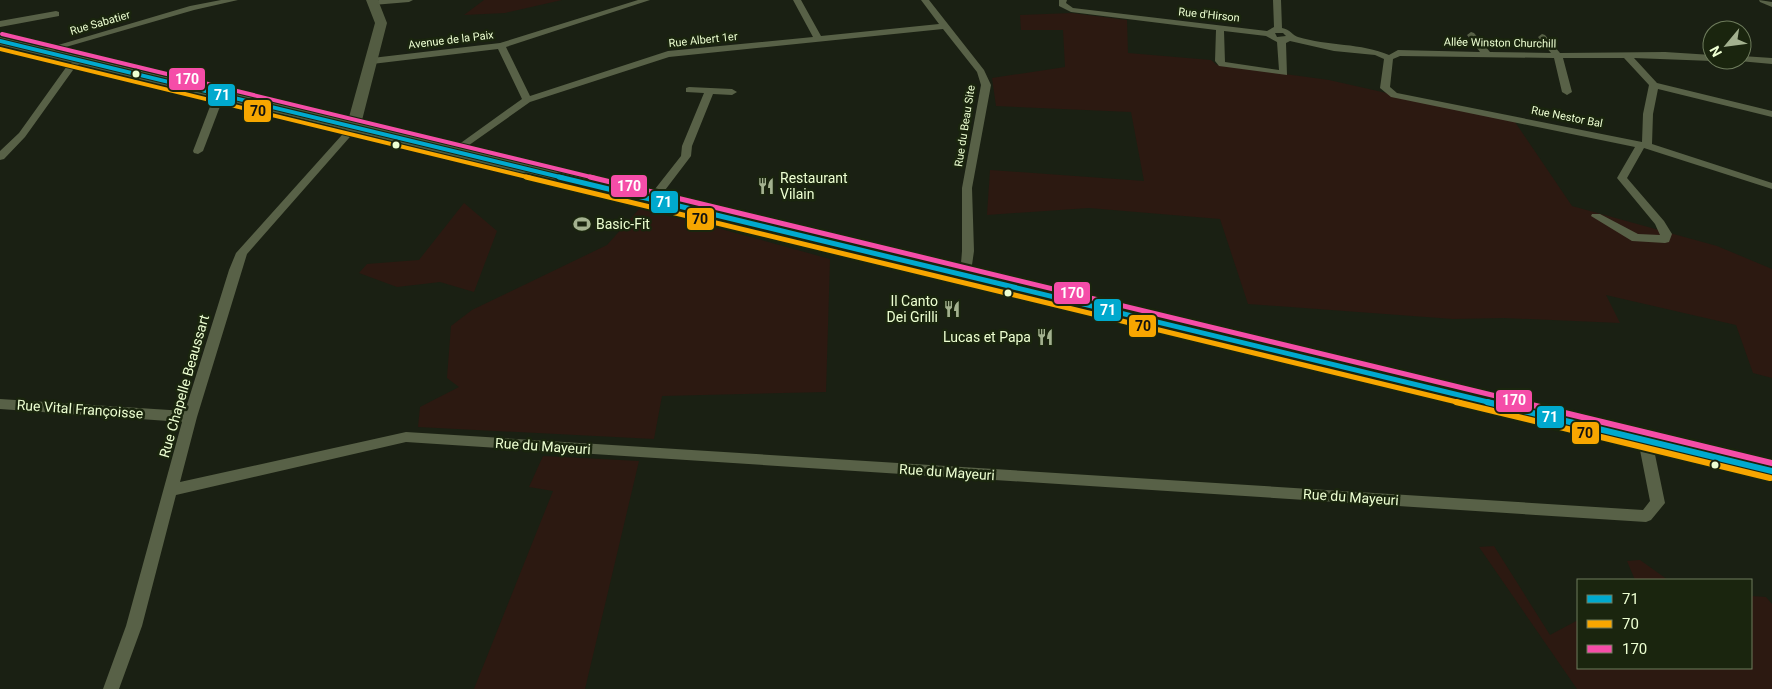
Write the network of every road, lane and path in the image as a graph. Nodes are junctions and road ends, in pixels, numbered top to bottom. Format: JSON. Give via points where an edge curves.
{"nodes":[{"id":1,"x":204,"y":0,"type":"edge"},
{"id":2,"x":234,"y":0,"type":"edge"},
{"id":3,"x":409,"y":0,"type":"edge"},
{"id":4,"x":646,"y":0,"type":"edge"},
{"id":5,"x":797,"y":0,"type":"edge"},
{"id":6,"x":925,"y":0,"type":"edge"},
{"id":7,"x":1063,"y":0,"type":"edge"},
{"id":8,"x":1277,"y":0,"type":"edge"},
{"id":9,"x":1763,"y":0,"type":"edge"},
{"id":10,"x":372,"y":1,"type":"edge"},
{"id":11,"x":1772,"y":5,"type":"edge"},
{"id":12,"x":194,"y":8,"type":"junction"},
{"id":13,"x":56,"y":14,"type":"dead end"},
{"id":14,"x":0,"y":24,"type":"edge"},
{"id":15,"x":946,"y":26,"type":"junction"},
{"id":16,"x":1220,"y":28,"type":"junction"},
{"id":17,"x":1278,"y":30,"type":"junction"},
{"id":18,"x":1269,"y":34,"type":"junction"},
{"id":19,"x":1471,"y":35,"type":"dead end"},
{"id":20,"x":1542,"y":37,"type":"dead end"},
{"id":21,"x":818,"y":39,"type":"junction"},
{"id":22,"x":1286,"y":39,"type":"junction"},
{"id":23,"x":0,"y":41,"type":"edge"},
{"id":24,"x":501,"y":46,"type":"junction"},
{"id":25,"x":42,"y":51,"type":"junction"},
{"id":26,"x":1487,"y":54,"type":"junction"},
{"id":27,"x":1558,"y":56,"type":"junction"},
{"id":28,"x":1627,"y":56,"type":"junction"},
{"id":29,"x":1389,"y":58,"type":"junction"},
{"id":30,"x":1702,"y":58,"type":"edge"},
{"id":31,"x":1752,"y":59,"type":"edge"},
{"id":32,"x":1772,"y":60,"type":"edge"},
{"id":33,"x":78,"y":61,"type":"junction"},
{"id":34,"x":372,"y":61,"type":"junction"},
{"id":35,"x":1654,"y":85,"type":"junction"},
{"id":36,"x":689,"y":90,"type":"dead end"},
{"id":37,"x":709,"y":92,"type":"junction"},
{"id":38,"x":732,"y":92,"type":"dead end"},
{"id":39,"x":1567,"y":92,"type":"dead end"},
{"id":40,"x":219,"y":96,"type":"junction"},
{"id":41,"x":527,"y":100,"type":"junction"},
{"id":42,"x":1772,"y":114,"type":"edge"},
{"id":43,"x":1772,"y":118,"type":"edge"},
{"id":44,"x":1772,"y":124,"type":"edge"},
{"id":45,"x":353,"y":128,"type":"junction"},
{"id":46,"x":1644,"y":145,"type":"junction"},
{"id":47,"x":198,"y":151,"type":"dead end"},
{"id":48,"x":455,"y":152,"type":"junction"},
{"id":49,"x":0,"y":157,"type":"edge"},
{"id":50,"x":1772,"y":186,"type":"edge"},
{"id":51,"x":652,"y":200,"type":"junction"},
{"id":52,"x":1596,"y":216,"type":"dead end"},
{"id":53,"x":966,"y":276,"type":"junction"},
{"id":54,"x":0,"y":404,"type":"edge"},
{"id":55,"x":190,"y":417,"type":"junction"},
{"id":56,"x":1644,"y":440,"type":"junction"},
{"id":57,"x":1772,"y":471,"type":"edge"},
{"id":58,"x":171,"y":490,"type":"junction"},
{"id":59,"x":111,"y":689,"type":"edge"}],
"edges":[{"from":1,"to":12,"type":"street"},
{"from":2,"to":12,"type":"street","name":"Rue Sabatier"},
{"from":3,"to":10,"type":"street"},
{"from":4,"to":24,"type":"street","name":"Avenue de la Paix"},
{"from":5,"to":21,"type":"street"},
{"from":6,"to":15,"type":"street","name":"Rue du Beau Site"},
{"from":7,"to":16,"type":"street","name":"Rue d'Hirson","via":[[1062,4],[1071,10]]},
{"from":8,"to":17,"type":"street"},
{"from":9,"to":11,"type":"street"},
{"from":10,"to":34,"type":"street","via":[[381,22]]},
{"from":12,"to":25,"type":"street","name":"Rue Sabatier"},
{"from":13,"to":14,"type":"street"},
{"from":15,"to":21,"type":"street","name":"Rue Albert 1er"},
{"from":15,"to":53,"type":"street","name":"Rue du Beau Site","via":[[981,72],[986,85],[967,188]]},
{"from":16,"to":18,"type":"street","name":"Rue d'Hirson"},
{"from":16,"to":22,"type":"street","via":[[1219,61],[1222,64],[1284,73]]},
{"from":17,"to":18,"type":"street"},
{"from":17,"to":22,"type":"street","via":[[1288,33]]},
{"from":18,"to":22,"type":"street"},
{"from":19,"to":26,"type":"street"},
{"from":20,"to":27,"type":"street"},
{"from":21,"to":41,"type":"street","name":"Rue Albert 1er","via":[[668,54]]},
{"from":22,"to":29,"type":"street","name":"Allée Winston Churchill","via":[[1377,53]]},
{"from":23,"to":25,"type":"main road"},
{"from":24,"to":34,"type":"street","name":"Avenue de la Paix"},
{"from":24,"to":41,"type":"street"},
{"from":25,"to":33,"type":"main road"},
{"from":26,"to":27,"type":"street","name":"Allée Winston Churchill"},
{"from":26,"to":29,"type":"street","name":"Allée Winston Churchill","via":[[1398,52]]},
{"from":27,"to":28,"type":"street","name":"Allée Winston Churchill"},
{"from":27,"to":39,"type":"street"},
{"from":28,"to":30,"type":"street","name":"Allée Winston Churchill"},
{"from":28,"to":35,"type":"street"},
{"from":29,"to":46,"type":"street","name":"Rue Nestor Bal","via":[[1385,88],[1394,95]]},
{"from":31,"to":32,"type":"street"},
{"from":33,"to":40,"type":"main road"},
{"from":33,"to":49,"type":"street","via":[[22,135]]},
{"from":34,"to":45,"type":"street"},
{"from":35,"to":42,"type":"street"},
{"from":35,"to":46,"type":"street"},
{"from":36,"to":37,"type":"street"},
{"from":37,"to":38,"type":"street"},
{"from":37,"to":51,"type":"street","via":[[686,156]]},
{"from":40,"to":45,"type":"main road"},
{"from":40,"to":47,"type":"street"},
{"from":41,"to":48,"type":"street","name":"Rue Albert 1er"},
{"from":43,"to":44,"type":"street"},
{"from":45,"to":48,"type":"main road"},
{"from":45,"to":55,"type":"street","name":"Rue Chapelle Beaussart","via":[[242,254]]},
{"from":46,"to":50,"type":"street","name":"Rue Nestor Bal"},
{"from":46,"to":52,"type":"street","via":[[1622,178],[1660,223],[1665,238],[1636,238]]},
{"from":48,"to":51,"type":"main road"},
{"from":51,"to":53,"type":"main road"},
{"from":53,"to":56,"type":"main road"},
{"from":54,"to":55,"type":"street","name":"Rue Vital Françoisse"},
{"from":55,"to":58,"type":"street","name":"Rue Chapelle Beaussart"},
{"from":56,"to":57,"type":"main road"},
{"from":56,"to":58,"type":"street","name":"Rue du Mayeuri","via":[[1658,503],[1646,516],[406,437]]},
{"from":58,"to":59,"type":"street","name":"Rue Chapelle Beaussart","via":[[134,626]]}]}
